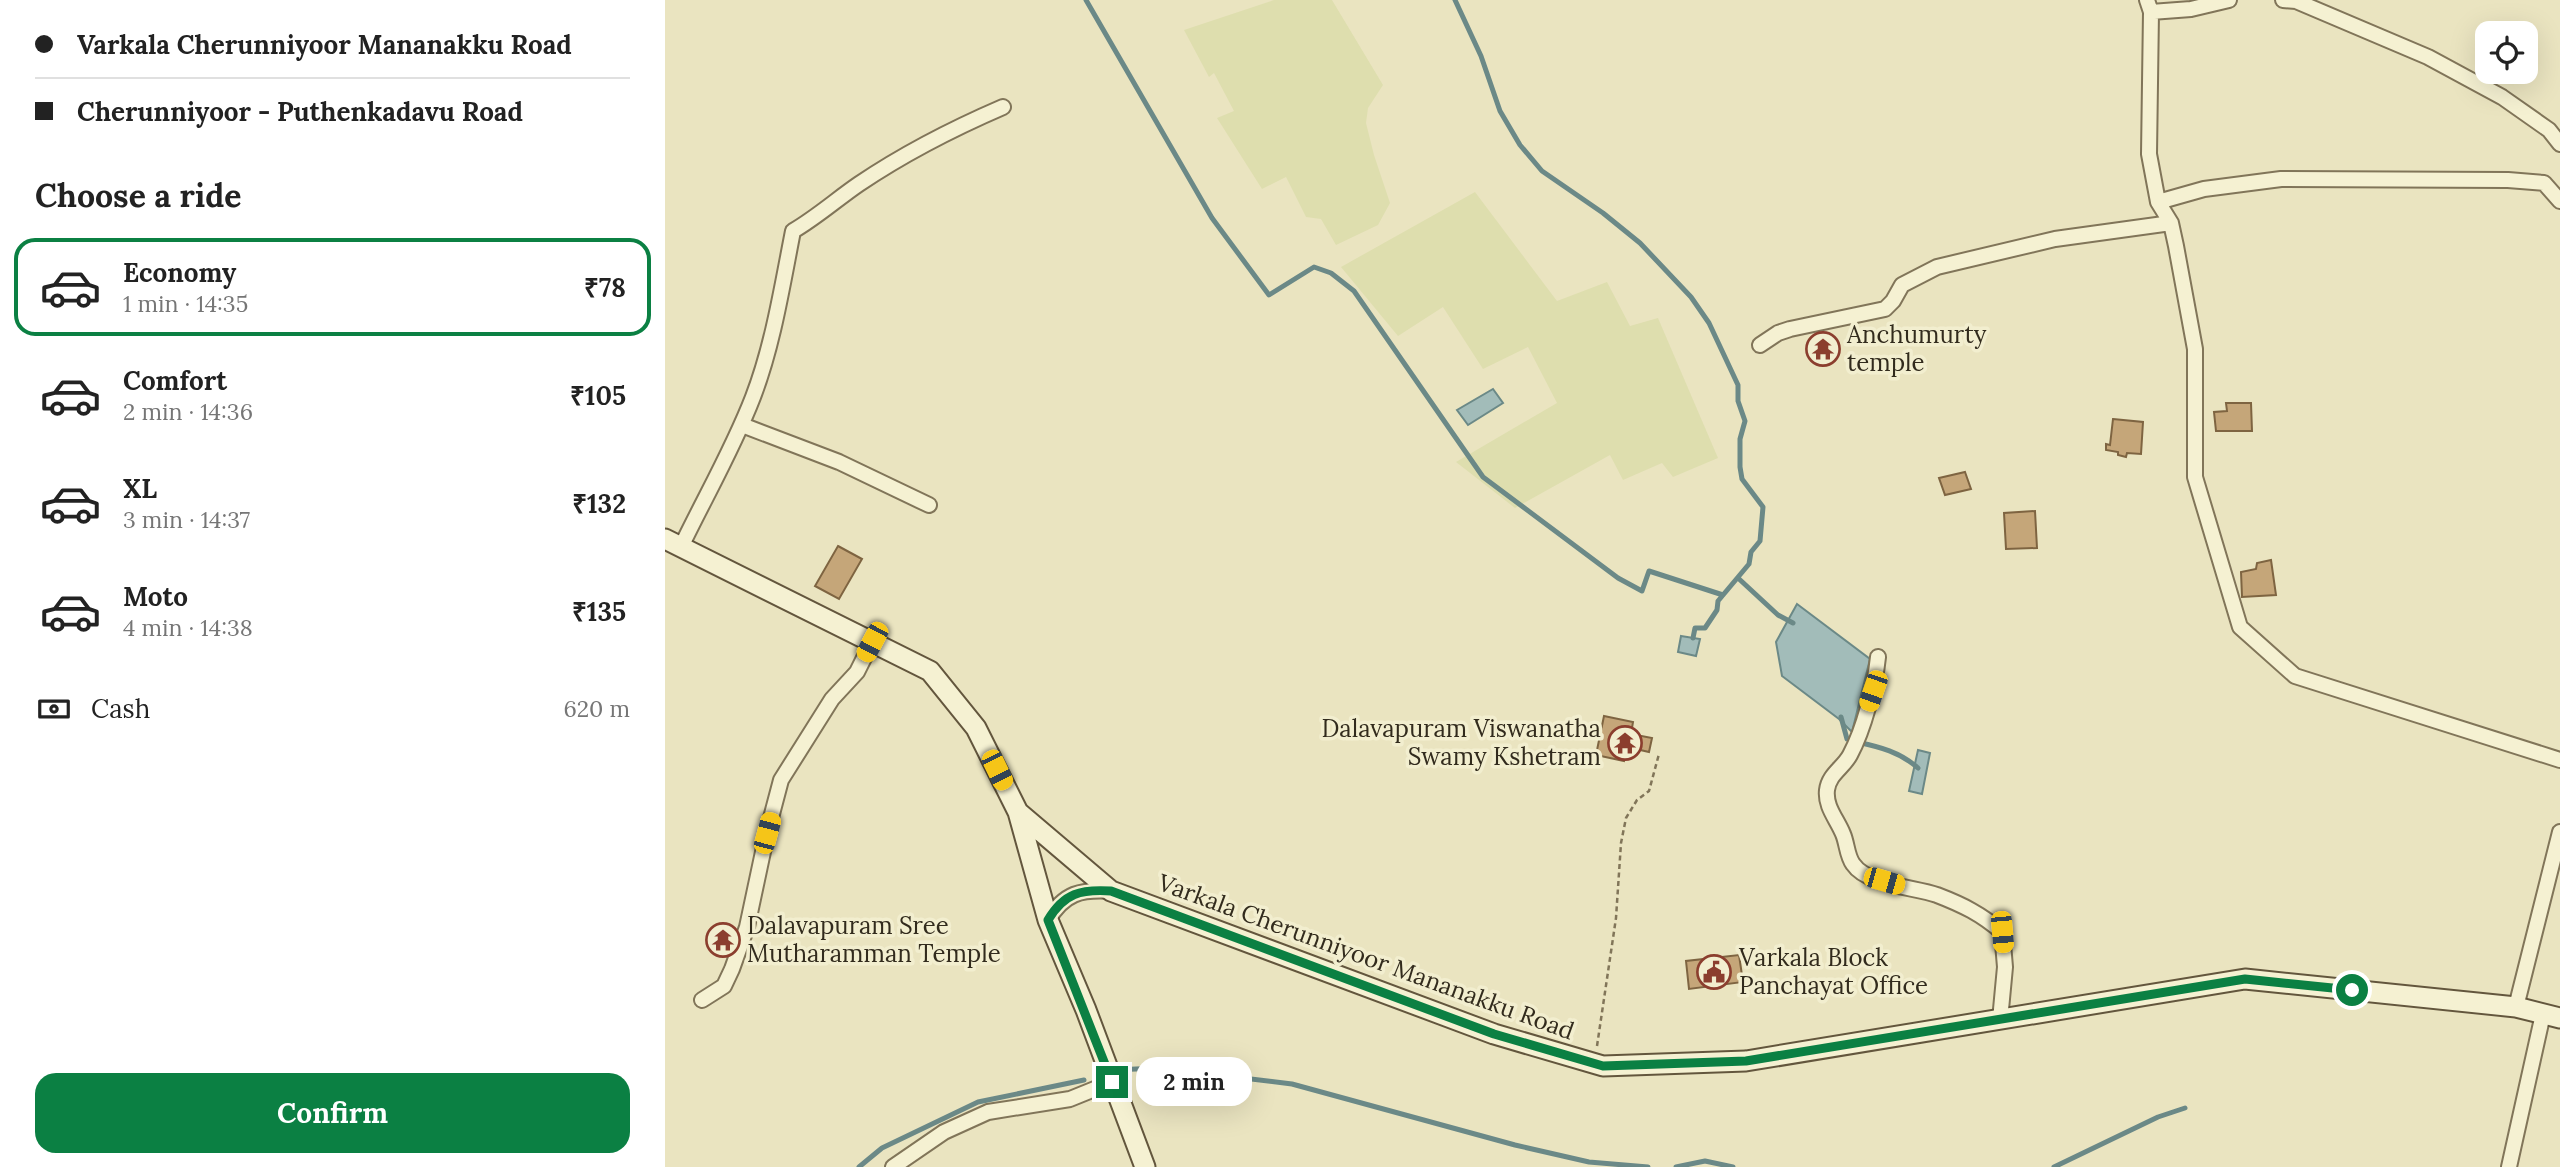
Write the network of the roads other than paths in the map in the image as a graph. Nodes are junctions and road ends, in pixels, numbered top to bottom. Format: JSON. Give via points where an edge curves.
{"nodes":[{"id":1,"x":2229,"y":0,"type":"edge"},
{"id":2,"x":2283,"y":0,"type":"edge"},
{"id":3,"x":2149,"y":6,"type":"edge"},
{"id":4,"x":1003,"y":107,"type":"dead end"},
{"id":5,"x":2560,"y":144,"type":"edge"},
{"id":6,"x":2558,"y":195,"type":"edge"},
{"id":7,"x":2158,"y":202,"type":"junction"},
{"id":8,"x":2171,"y":223,"type":"junction"},
{"id":9,"x":1760,"y":345,"type":"dead end"},
{"id":10,"x":741,"y":425,"type":"junction"},
{"id":11,"x":929,"y":505,"type":"dead end"},
{"id":12,"x":673,"y":543,"type":"edge"},
{"id":13,"x":872,"y":642,"type":"junction"},
{"id":14,"x":1878,"y":657,"type":"dead end"},
{"id":15,"x":2560,"y":760,"type":"edge"},
{"id":16,"x":1018,"y":812,"type":"junction"},
{"id":17,"x":2560,"y":832,"type":"edge"},
{"id":18,"x":1111,"y":891,"type":"junction"},
{"id":19,"x":1048,"y":920,"type":"junction"},
{"id":20,"x":702,"y":1000,"type":"dead end"},
{"id":21,"x":2516,"y":1007,"type":"junction"},
{"id":22,"x":2551,"y":1016,"type":"edge"},
{"id":23,"x":2000,"y":1020,"type":"junction"},
{"id":24,"x":1112,"y":1082,"type":"junction"},
{"id":25,"x":893,"y":1167,"type":"edge"},
{"id":26,"x":1145,"y":1167,"type":"edge"},
{"id":27,"x":2509,"y":1167,"type":"edge"}],
"edges":[{"from":1,"to":3,"type":"street","via":[[2191,9]]},
{"from":2,"to":5,"type":"street","via":[[2296,1],[2428,57],[2502,97],[2549,130]]},
{"from":3,"to":7,"type":"street","via":[[2149,154]]},
{"from":4,"to":10,"type":"street","via":[[911,151],[793,232],[780,301]]},
{"from":6,"to":7,"type":"street","via":[[2544,183],[2508,180],[2281,179],[2204,188]]},
{"from":7,"to":8,"type":"street"},
{"from":8,"to":9,"type":"street","via":[[2055,239],[1937,267],[1902,285],[1885,309],[1790,329]]},
{"from":8,"to":15,"type":"street","via":[[2195,349],[2195,477],[2240,626],[2295,676]]},
{"from":10,"to":11,"type":"street"},
{"from":10,"to":12,"type":"street"},
{"from":12,"to":13,"type":"main road","name":"Varkala Cherunniyoor Mananakku Road"},
{"from":13,"to":16,"type":"main road","name":"Varkala Cherunniyoor Mananakku Road","via":[[930,671],[976,728]]},
{"from":13,"to":20,"type":"street","via":[[857,672],[832,699],[781,780],[736,958],[724,986]]},
{"from":14,"to":23,"type":"street","via":[[1873,691],[1851,751],[1832,775],[1827,803],[1844,835],[1852,864],[1865,876],[1936,895],[1982,914],[2002,932],[2005,967]]},
{"from":16,"to":18,"type":"main road","name":"Varkala Cherunniyoor Mananakku Road"},
{"from":16,"to":19,"type":"main road"},
{"from":17,"to":21,"type":"street"},
{"from":18,"to":19,"type":"street","via":[[1070,896]]},
{"from":18,"to":23,"type":"main road","name":"Varkala Cherunniyoor Mananakku Road","via":[[1494,1034],[1603,1066],[1746,1061]]},
{"from":19,"to":24,"type":"main road"},
{"from":21,"to":22,"type":"main road","name":"Varkala Cherunniyoor Mananakku Road"},
{"from":21,"to":23,"type":"main road","name":"Varkala Cherunniyoor Mananakku Road","via":[[2245,979]]},
{"from":22,"to":27,"type":"street"},
{"from":24,"to":25,"type":"street","via":[[1070,1099],[989,1112],[944,1132]]},
{"from":24,"to":26,"type":"main road"}]}
